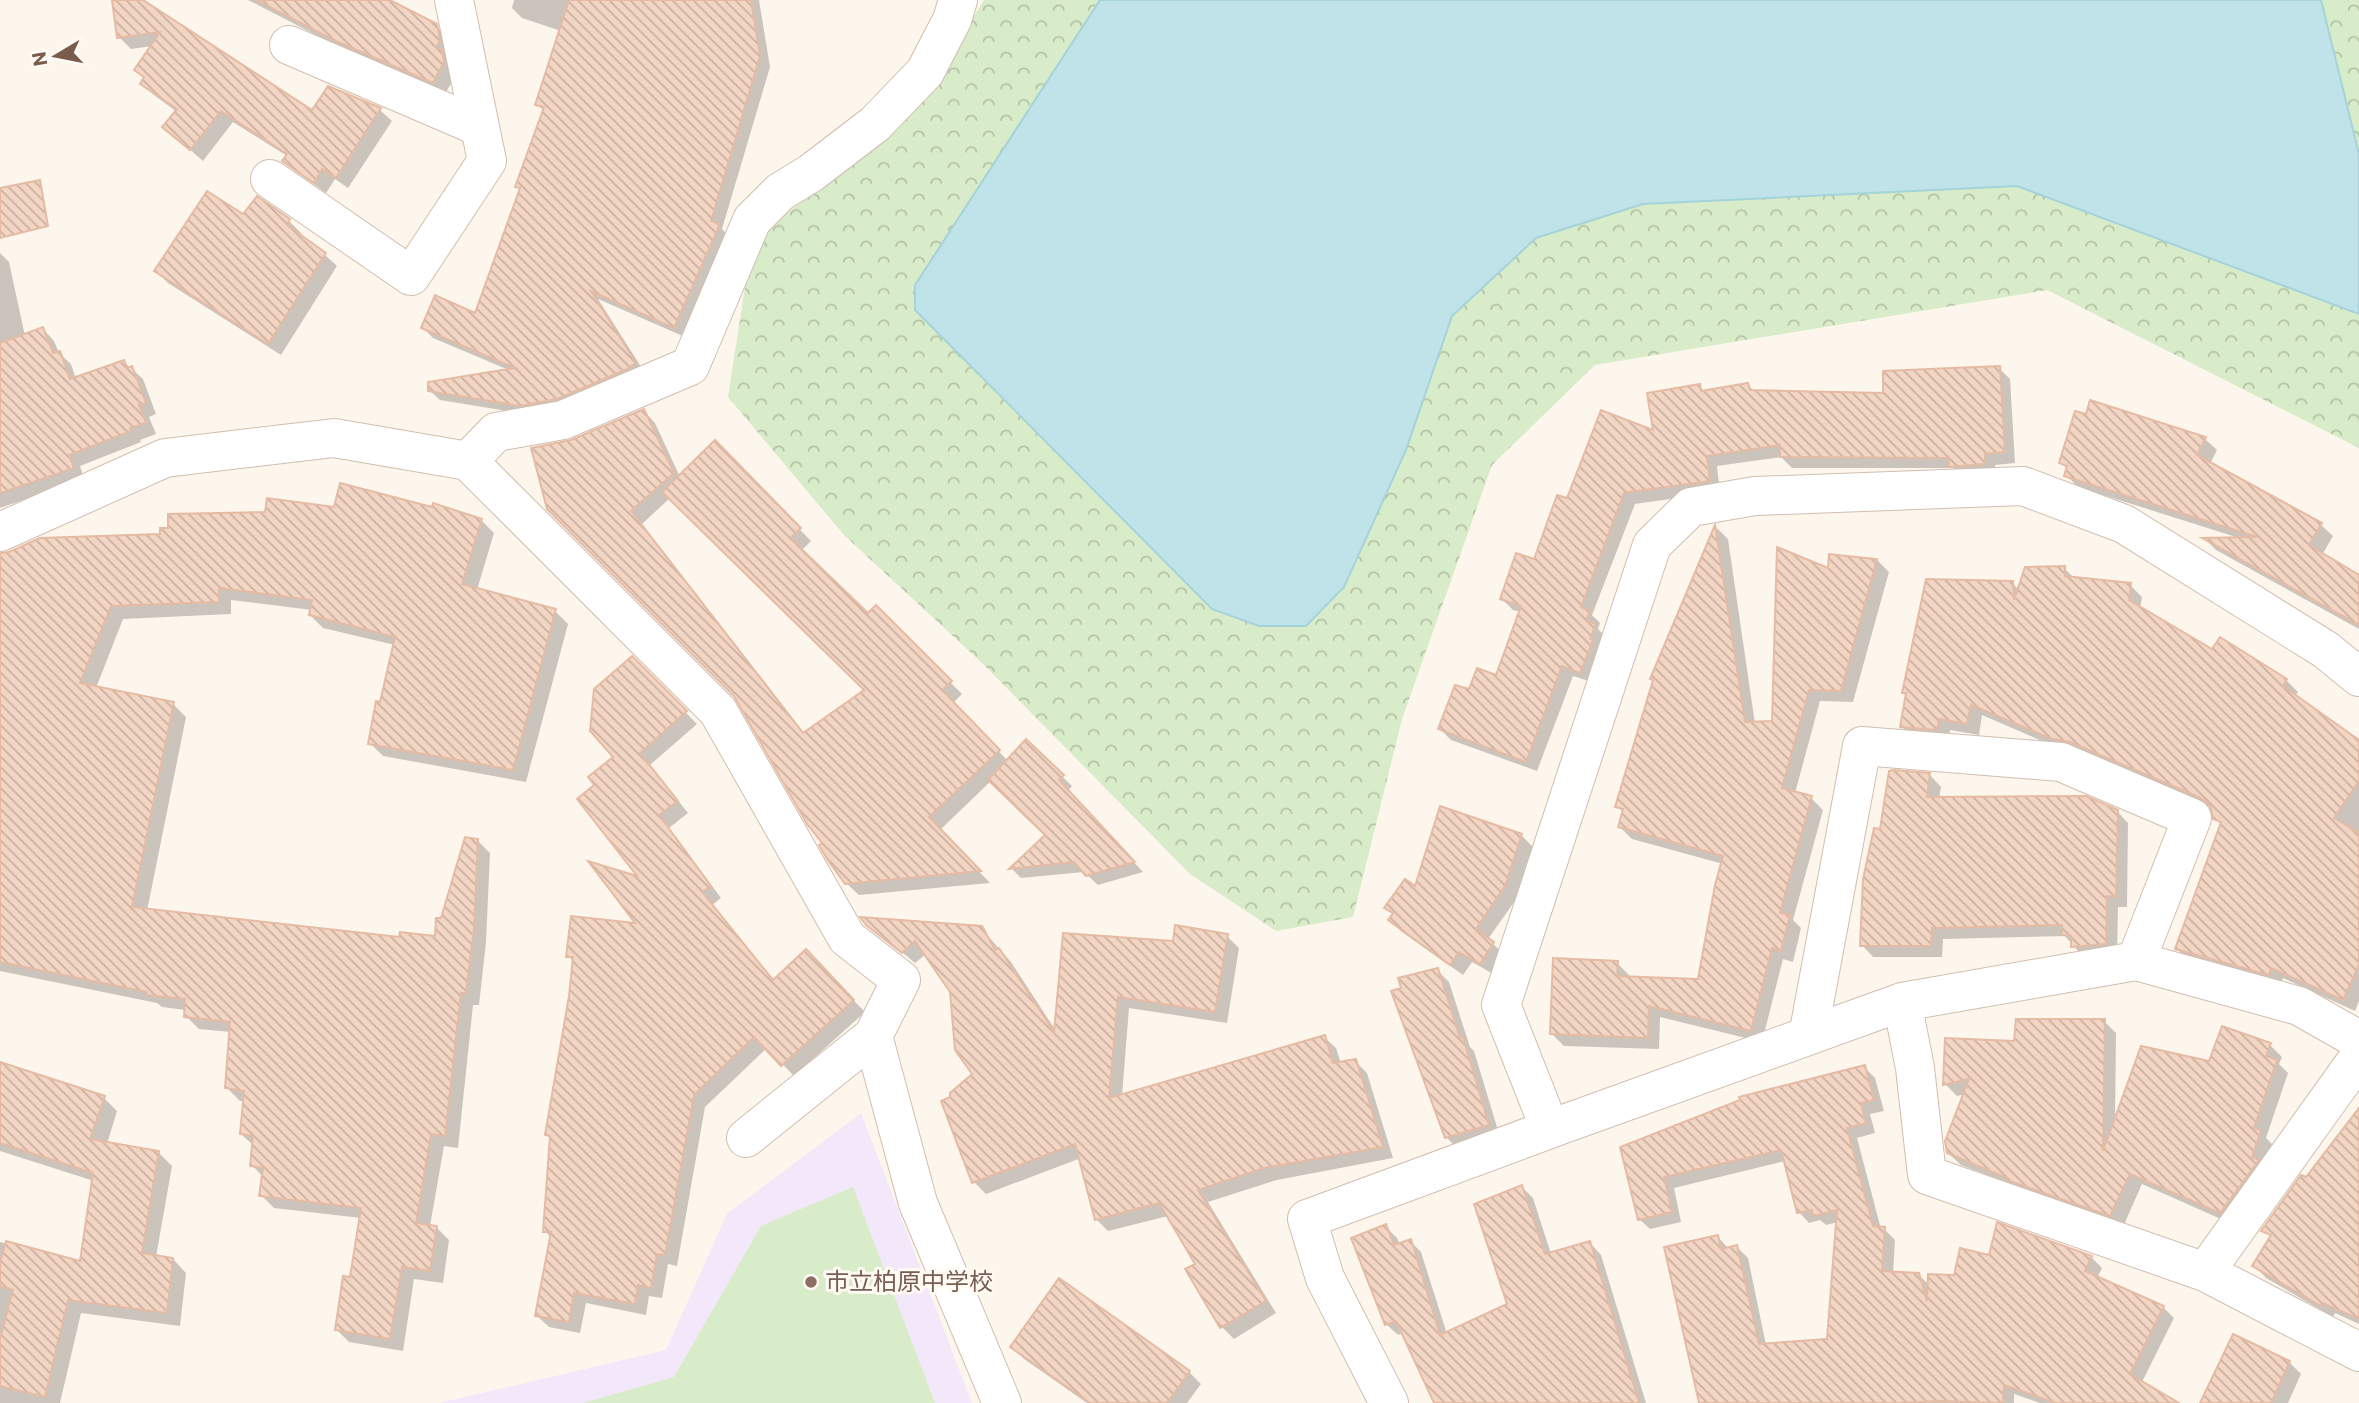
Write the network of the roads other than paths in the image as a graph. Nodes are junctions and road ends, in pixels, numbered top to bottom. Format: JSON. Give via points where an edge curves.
{"nodes":[{"id":1,"x":454,"y":0,"type":"edge"},
{"id":2,"x":958,"y":0,"type":"edge"},
{"id":3,"x":289,"y":45,"type":"dead end"},
{"id":4,"x":480,"y":127,"type":"junction"},
{"id":5,"x":270,"y":179,"type":"dead end"},
{"id":6,"x":468,"y":461,"type":"junction"},
{"id":7,"x":0,"y":532,"type":"edge"},
{"id":8,"x":2359,"y":677,"type":"edge"},
{"id":9,"x":2137,"y":961,"type":"junction"},
{"id":10,"x":1902,"y":1002,"type":"junction"},
{"id":11,"x":873,"y":1036,"type":"junction"},
{"id":12,"x":1808,"y":1036,"type":"junction"},
{"id":13,"x":2359,"y":1040,"type":"edge"},
{"id":14,"x":2359,"y":1057,"type":"edge"},
{"id":15,"x":1550,"y":1129,"type":"junction"},
{"id":16,"x":746,"y":1138,"type":"dead end"},
{"id":17,"x":2205,"y":1272,"type":"junction"},
{"id":18,"x":2359,"y":1352,"type":"edge"},
{"id":19,"x":1002,"y":1403,"type":"edge"},
{"id":20,"x":1389,"y":1403,"type":"edge"}],
"edges":[{"from":1,"to":4,"type":"street"},
{"from":2,"to":6,"type":"street","via":[[925,72],[875,124],[780,192],[752,220],[690,366],[563,420],[496,432]]},
{"from":3,"to":4,"type":"street"},
{"from":4,"to":5,"type":"street","via":[[487,161],[411,276]]},
{"from":6,"to":7,"type":"street","via":[[334,438],[165,458]]},
{"from":6,"to":11,"type":"street","via":[[718,711],[847,938],[901,980]]},
{"from":8,"to":15,"type":"street","via":[[2326,650],[2124,524],[2022,486],[1755,496],[1691,507],[1652,545],[1501,1005]]},
{"from":9,"to":10,"type":"street"},
{"from":9,"to":12,"type":"street","via":[[2192,818],[2061,762],[1862,746]]},
{"from":9,"to":13,"type":"street","via":[[2299,1006]]},
{"from":10,"to":12,"type":"street"},
{"from":10,"to":17,"type":"street","via":[[1927,1175]]},
{"from":11,"to":16,"type":"street"},
{"from":11,"to":19,"type":"street","via":[[918,1203]]},
{"from":12,"to":15,"type":"street"},
{"from":14,"to":17,"type":"street"},
{"from":15,"to":20,"type":"street","via":[[1307,1219],[1325,1278]]},
{"from":17,"to":18,"type":"street"}]}
